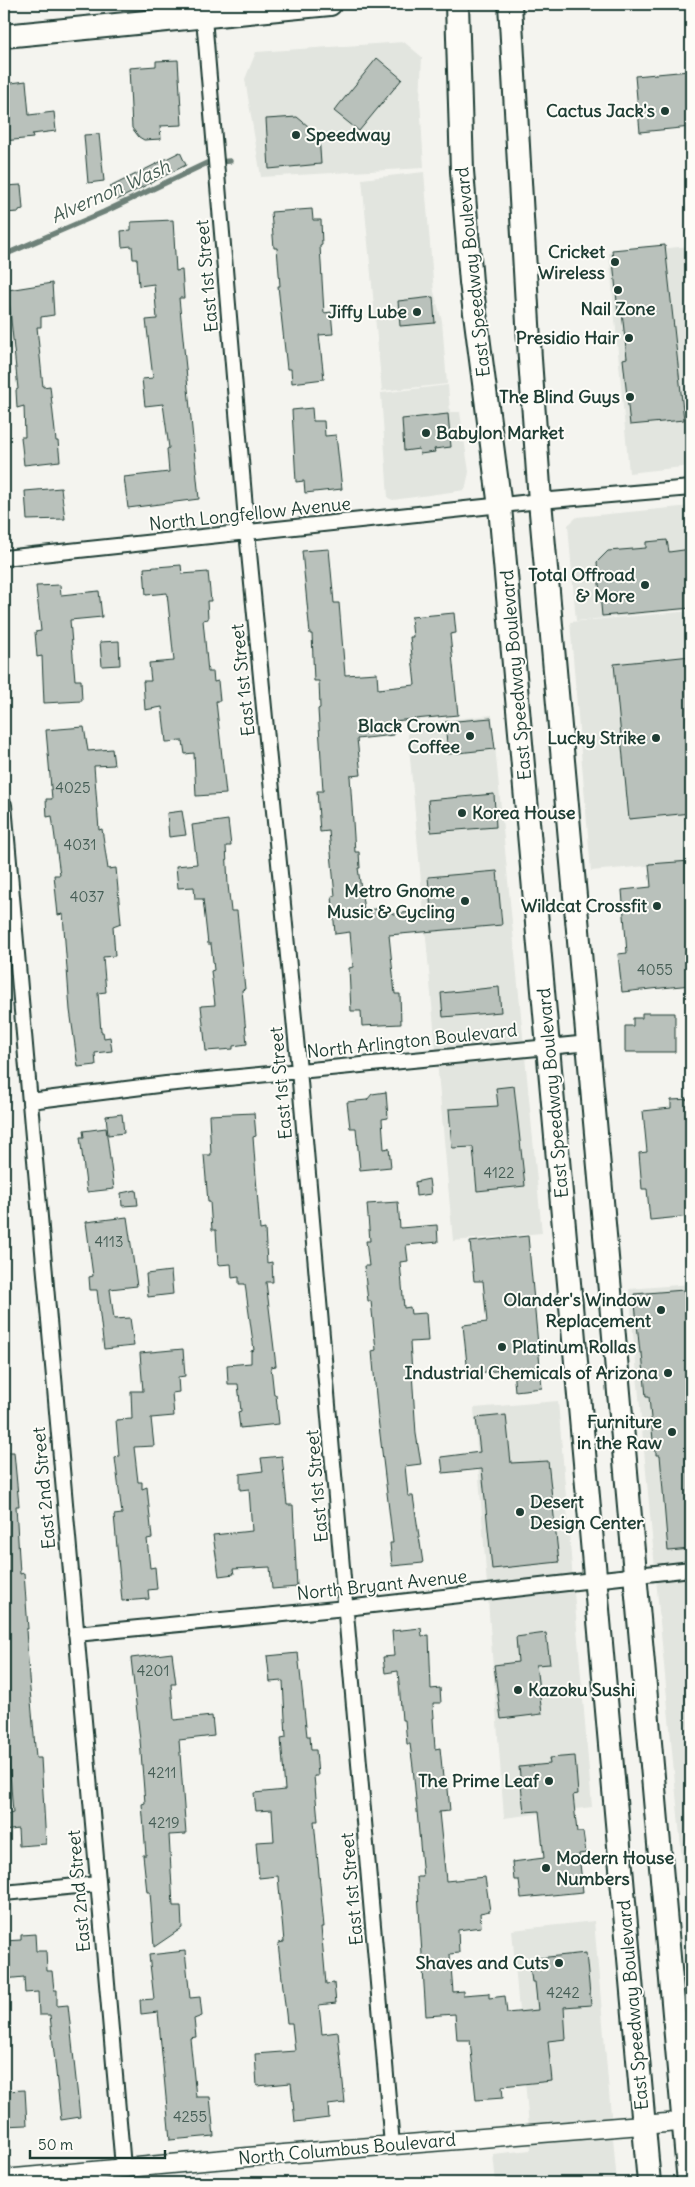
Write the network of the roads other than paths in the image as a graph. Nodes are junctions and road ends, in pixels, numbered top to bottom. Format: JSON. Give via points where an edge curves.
{"nodes":[{"id":1,"x":330,"y":4,"type":"edge"},
{"id":2,"x":457,"y":4,"type":"edge"},
{"id":3,"x":510,"y":4,"type":"edge"},
{"id":4,"x":204,"y":18,"type":"junction"},
{"id":5,"x":4,"y":36,"type":"edge"},
{"id":6,"x":691,"y":488,"type":"edge"},
{"id":7,"x":540,"y":502,"type":"junction"},
{"id":8,"x":500,"y":507,"type":"junction"},
{"id":9,"x":247,"y":532,"type":"junction"},
{"id":10,"x":4,"y":558,"type":"edge"},
{"id":11,"x":4,"y":805,"type":"edge"},
{"id":12,"x":589,"y":1042,"type":"junction"},
{"id":13,"x":549,"y":1046,"type":"junction"},
{"id":14,"x":300,"y":1070,"type":"junction"},
{"id":15,"x":30,"y":1101,"type":"junction"},
{"id":16,"x":691,"y":1569,"type":"edge"},
{"id":17,"x":635,"y":1575,"type":"junction"},
{"id":18,"x":595,"y":1580,"type":"junction"},
{"id":19,"x":346,"y":1608,"type":"junction"},
{"id":20,"x":76,"y":1634,"type":"junction"},
{"id":21,"x":98,"y":1884,"type":"junction"},
{"id":22,"x":4,"y":1894,"type":"edge"},
{"id":23,"x":687,"y":2121,"type":"edge"},
{"id":24,"x":644,"y":2126,"type":"junction"},
{"id":25,"x":392,"y":2145,"type":"junction"},
{"id":26,"x":123,"y":2167,"type":"junction"},
{"id":27,"x":4,"y":2179,"type":"edge"},
{"id":28,"x":649,"y":2183,"type":"edge"},
{"id":29,"x":689,"y":2183,"type":"edge"}],
"edges":[{"from":1,"to":4,"type":"main road"},
{"from":2,"to":8,"type":"main road","name":"East Speedway Boulevard","via":[[462,171],[472,282]]},
{"from":3,"to":7,"type":"main road"},
{"from":4,"to":5,"type":"main road"},
{"from":4,"to":9,"type":"street","name":"East 1st Street"},
{"from":6,"to":7,"type":"street","name":"North Longfellow Avenue"},
{"from":7,"to":8,"type":"street","name":"North Longfellow Avenue"},
{"from":7,"to":12,"type":"main road"},
{"from":8,"to":9,"type":"street","name":"North Longfellow Avenue"},
{"from":8,"to":13,"type":"main road","name":"East Speedway Boulevard"},
{"from":9,"to":10,"type":"street","name":"North Longfellow Avenue"},
{"from":9,"to":14,"type":"street","name":"East 1st Street"},
{"from":11,"to":15,"type":"street","name":"East 2nd Street"},
{"from":12,"to":13,"type":"street","name":"North Arlington Boulevard"},
{"from":12,"to":17,"type":"main road"},
{"from":13,"to":14,"type":"street","name":"North Arlington Boulevard"},
{"from":13,"to":18,"type":"main road","name":"East Speedway Boulevard"},
{"from":14,"to":15,"type":"street","name":"North Arlington Boulevard"},
{"from":14,"to":19,"type":"street","name":"East 1st Street"},
{"from":15,"to":20,"type":"street","name":"East 2nd Street"},
{"from":16,"to":17,"type":"street","name":"North Bryant Avenue"},
{"from":17,"to":18,"type":"street","name":"North Bryant Avenue"},
{"from":17,"to":23,"type":"main road"},
{"from":18,"to":19,"type":"street","name":"North Bryant Avenue"},
{"from":18,"to":24,"type":"main road","name":"East Speedway Boulevard"},
{"from":19,"to":20,"type":"street","name":"North Bryant Avenue"},
{"from":19,"to":25,"type":"street","name":"East 1st Street"},
{"from":20,"to":21,"type":"street","name":"East 2nd Street"},
{"from":21,"to":22,"type":"street"},
{"from":21,"to":26,"type":"street","name":"East 2nd Street"},
{"from":23,"to":24,"type":"street","name":"North Columbus Boulevard"},
{"from":23,"to":29,"type":"main road"},
{"from":24,"to":25,"type":"street","name":"North Columbus Boulevard"},
{"from":24,"to":28,"type":"main road","name":"East Speedway Boulevard"},
{"from":25,"to":26,"type":"street","name":"North Columbus Boulevard"},
{"from":26,"to":27,"type":"street","name":"North Columbus Boulevard"}]}
